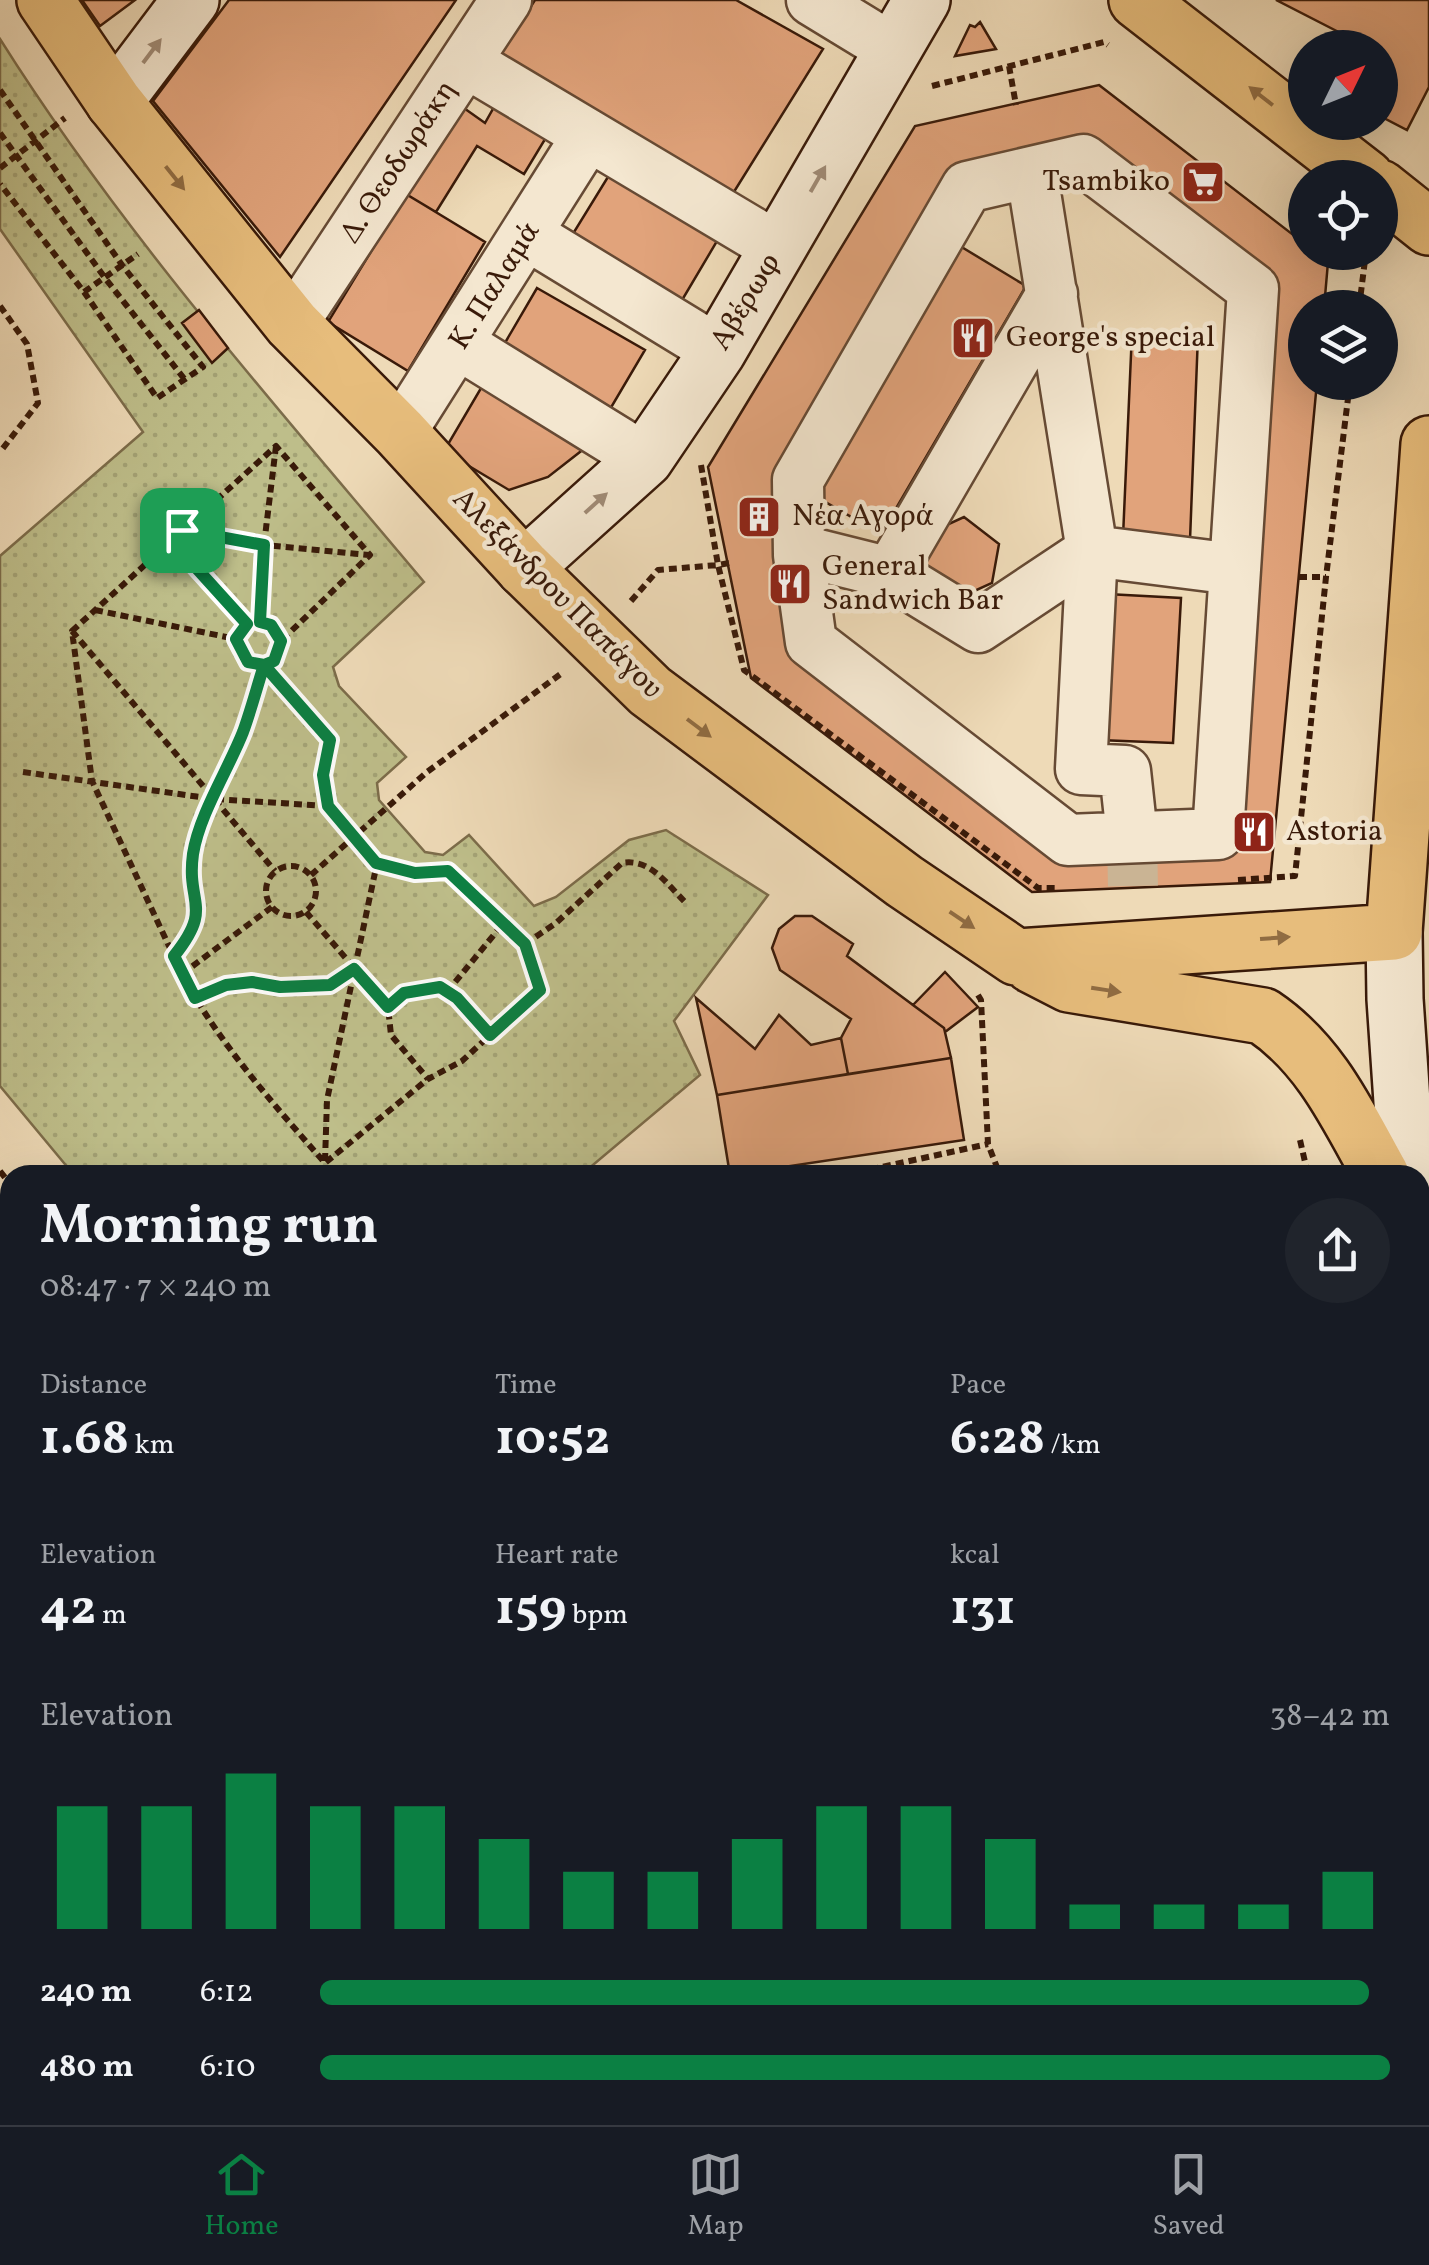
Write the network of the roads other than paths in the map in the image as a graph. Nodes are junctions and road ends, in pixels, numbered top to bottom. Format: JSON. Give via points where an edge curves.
{"nodes":[{"id":1,"x":45,"y":0,"type":"edge"},
{"id":2,"x":191,"y":0,"type":"edge"},
{"id":3,"x":506,"y":0,"type":"edge"},
{"id":4,"x":812,"y":0,"type":"edge"},
{"id":5,"x":922,"y":0,"type":"edge"},
{"id":6,"x":1170,"y":11,"type":"edge"},
{"id":7,"x":466,"y":62,"type":"junction"},
{"id":8,"x":908,"y":70,"type":"junction"},
{"id":9,"x":94,"y":107,"type":"junction"},
{"id":10,"x":587,"y":137,"type":"junction"},
{"id":11,"x":1345,"y":160,"type":"edge"},
{"id":12,"x":1033,"y":179,"type":"junction"},
{"id":13,"x":1398,"y":202,"type":"edge"},
{"id":14,"x":1429,"y":226,"type":"edge"},
{"id":15,"x":528,"y":235,"type":"junction"},
{"id":16,"x":778,"y":248,"type":"junction"},
{"id":17,"x":1052,"y":294,"type":"junction"},
{"id":18,"x":292,"y":324,"type":"junction"},
{"id":19,"x":459,"y":344,"type":"junction"},
{"id":20,"x":718,"y":352,"type":"junction"},
{"id":21,"x":400,"y":434,"type":"junction"},
{"id":22,"x":1429,"y":444,"type":"edge"},
{"id":23,"x":646,"y":459,"type":"junction"},
{"id":24,"x":1092,"y":551,"type":"junction"},
{"id":25,"x":804,"y":554,"type":"junction"},
{"id":26,"x":524,"y":568,"type":"junction"},
{"id":27,"x":1227,"y":568,"type":"junction"},
{"id":28,"x":890,"y":573,"type":"junction"},
{"id":29,"x":1131,"y":827,"type":"junction"},
{"id":30,"x":1394,"y":932,"type":"junction"},
{"id":31,"x":1016,"y":956,"type":"junction"},
{"id":32,"x":1376,"y":1165,"type":"edge"},
{"id":33,"x":1406,"y":1165,"type":"edge"}],
"edges":[{"from":1,"to":9,"type":"main road","name":"Αλεξάνδρου Παπάγου"},
{"from":9,"to":2,"type":"street","one_way":true},
{"from":3,"to":7,"type":"street","name":"Δ. Θεοδωράκη"},
{"from":4,"to":8,"type":"street"},
{"from":5,"to":8,"type":"street","name":"Αβέρωφ"},
{"from":11,"to":6,"type":"main road","one_way":true},
{"from":7,"to":10,"type":"street"},
{"from":7,"to":18,"type":"street","name":"Δ. Θεοδωράκη"},
{"from":16,"to":8,"type":"street","name":"Αβέρωφ","one_way":true},
{"from":9,"to":18,"type":"main road","name":"Αλεξάνδρου Παπάγου","one_way":true},
{"from":10,"to":15,"type":"street","name":"Κ. Παλαμά"},
{"from":10,"to":16,"type":"street"},
{"from":12,"to":17,"type":"street"},
{"from":12,"to":25,"type":"street","via":[[967,188],[798,480]]},
{"from":12,"to":27,"type":"street","via":[[1084,160],[1254,289]]},
{"from":13,"to":14,"type":"main road"},
{"from":15,"to":19,"type":"street","name":"Κ. Παλαμά"},
{"from":15,"to":20,"type":"street"},
{"from":16,"to":20,"type":"street","name":"Αβέρωφ"},
{"from":17,"to":24,"type":"street"},
{"from":17,"to":28,"type":"street"},
{"from":18,"to":21,"type":"main road","name":"Αλεξάνδρου Παπάγου"},
{"from":19,"to":21,"type":"street","name":"Κ. Παλαμά"},
{"from":19,"to":23,"type":"street"},
{"from":20,"to":23,"type":"street","name":"Αβέρωφ"},
{"from":21,"to":26,"type":"main road","name":"Αλεξάνδρου Παπάγου"},
{"from":22,"to":30,"type":"main road"},
{"from":26,"to":23,"type":"street","name":"Αβέρωφ","one_way":true},
{"from":24,"to":27,"type":"street"},
{"from":24,"to":28,"type":"street","via":[[978,626]]},
{"from":24,"to":29,"type":"street","via":[[1081,770],[1125,771]]},
{"from":25,"to":28,"type":"street"},
{"from":25,"to":29,"type":"street","via":[[811,642],[1068,840]]},
{"from":26,"to":31,"type":"main road","name":"Αλεξάνδρου Παπάγου","one_way":true,"via":[[650,691]]},
{"from":27,"to":29,"type":"street","via":[[1218,834]]},
{"from":31,"to":30,"type":"main road","one_way":true},
{"from":30,"to":33,"type":"street"},
{"from":31,"to":32,"type":"main road","name":"Αλεξάνδρου Παπάγου","one_way":true,"via":[[1070,984],[1263,1016],[1326,1075]]}]}
